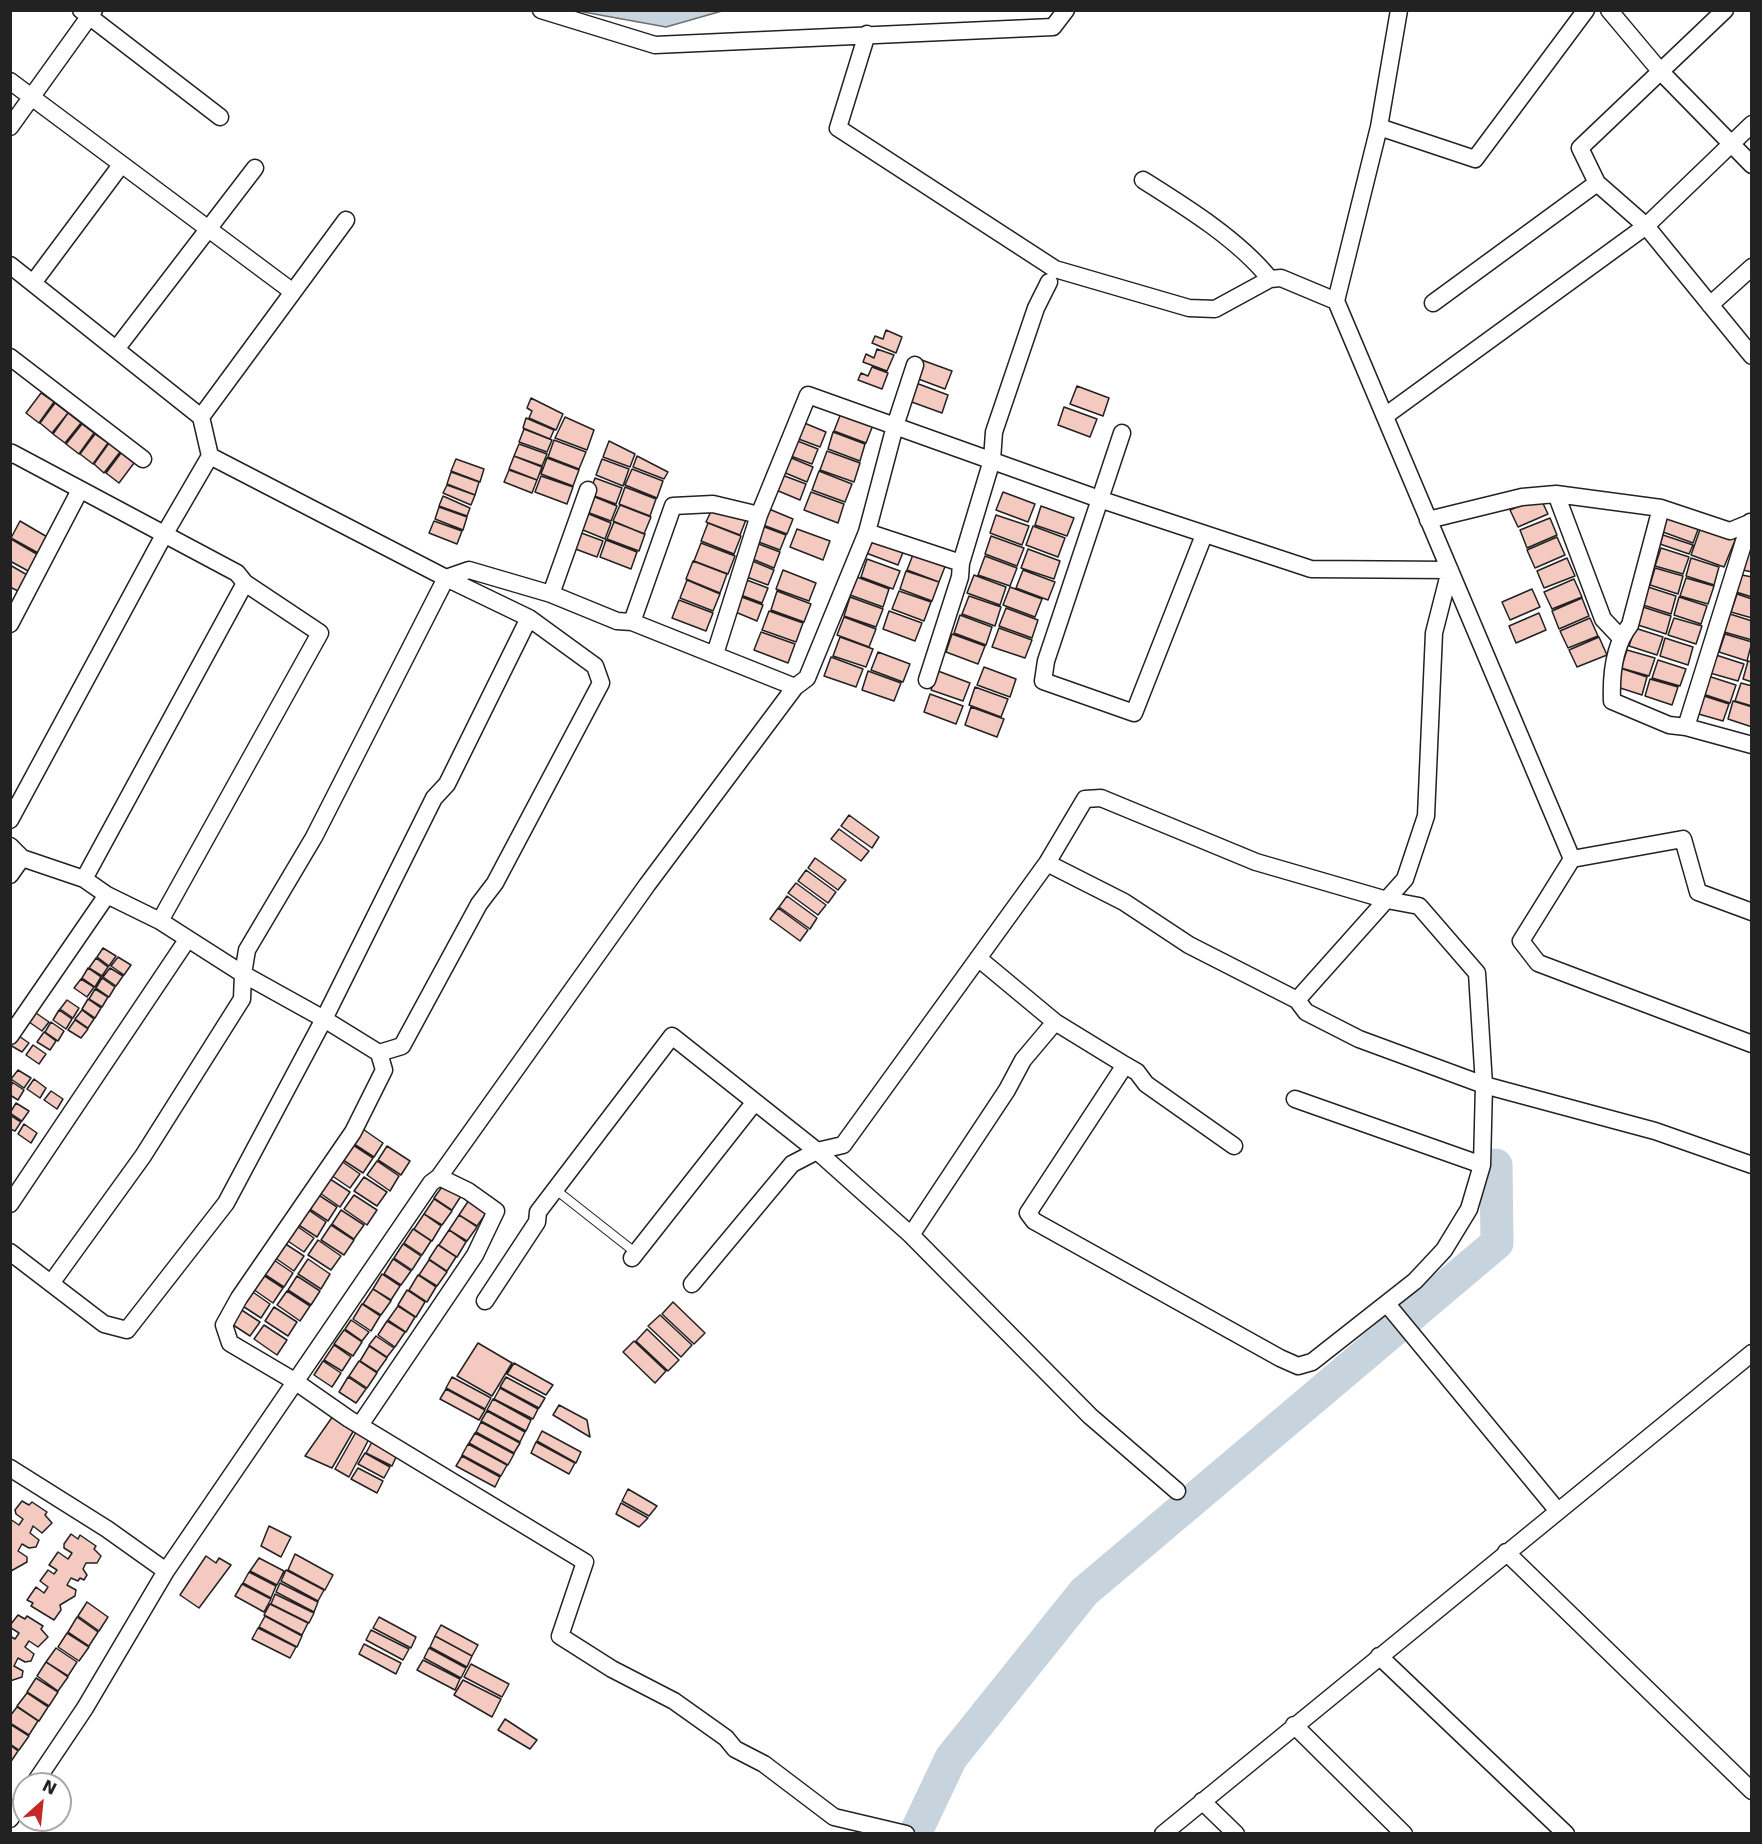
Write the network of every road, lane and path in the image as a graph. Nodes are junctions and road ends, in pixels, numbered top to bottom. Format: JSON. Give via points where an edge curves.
{"nodes":[{"id":1,"x":541,"y":10,"type":"edge"},
{"id":2,"x":1066,"y":10,"type":"edge"},
{"id":3,"x":1399,"y":10,"type":"edge"},
{"id":4,"x":1586,"y":10,"type":"edge"},
{"id":5,"x":1609,"y":10,"type":"edge"},
{"id":6,"x":1725,"y":10,"type":"edge"},
{"id":7,"x":88,"y":13,"type":"edge"},
{"id":8,"x":867,"y":34,"type":"junction"},
{"id":9,"x":1661,"y":72,"type":"junction"},
{"id":10,"x":10,"y":81,"type":"edge"},
{"id":11,"x":32,"y":99,"type":"junction"},
{"id":12,"x":220,"y":117,"type":"dead end"},
{"id":13,"x":1752,"y":124,"type":"edge"},
{"id":14,"x":10,"y":126,"type":"edge"},
{"id":15,"x":1379,"y":127,"type":"junction"},
{"id":16,"x":1731,"y":144,"type":"junction"},
{"id":17,"x":121,"y":165,"type":"junction"},
{"id":18,"x":1752,"y":165,"type":"edge"},
{"id":19,"x":255,"y":168,"type":"dead end"},
{"id":20,"x":1143,"y":180,"type":"dead end"},
{"id":21,"x":1597,"y":183,"type":"junction"},
{"id":22,"x":346,"y":220,"type":"dead end"},
{"id":23,"x":1646,"y":226,"type":"junction"},
{"id":24,"x":209,"y":229,"type":"junction"},
{"id":25,"x":10,"y":266,"type":"edge"},
{"id":26,"x":1752,"y":267,"type":"edge"},
{"id":27,"x":1270,"y":279,"type":"junction"},
{"id":28,"x":1049,"y":282,"type":"dead end"},
{"id":29,"x":33,"y":283,"type":"junction"},
{"id":30,"x":293,"y":292,"type":"junction"},
{"id":31,"x":1336,"y":301,"type":"junction"},
{"id":32,"x":1433,"y":303,"type":"dead end"},
{"id":33,"x":1710,"y":305,"type":"junction"},
{"id":34,"x":117,"y":348,"type":"junction"},
{"id":35,"x":1752,"y":356,"type":"edge"},
{"id":36,"x":11,"y":360,"type":"edge"},
{"id":37,"x":915,"y":365,"type":"dead end"},
{"id":38,"x":1385,"y":416,"type":"junction"},
{"id":39,"x":201,"y":417,"type":"junction"},
{"id":40,"x":895,"y":426,"type":"junction"},
{"id":41,"x":1122,"y":433,"type":"dead end"},
{"id":42,"x":10,"y":455,"type":"edge"},
{"id":43,"x":210,"y":456,"type":"junction"},
{"id":44,"x":144,"y":459,"type":"dead end"},
{"id":45,"x":992,"y":460,"type":"junction"},
{"id":46,"x":80,"y":490,"type":"junction"},
{"id":47,"x":588,"y":490,"type":"dead end"},
{"id":48,"x":1556,"y":494,"type":"junction"},
{"id":49,"x":1102,"y":500,"type":"junction"},
{"id":50,"x":1661,"y":508,"type":"junction"},
{"id":51,"x":759,"y":515,"type":"junction"},
{"id":52,"x":1428,"y":520,"type":"junction"},
{"id":53,"x":1751,"y":522,"type":"edge"},
{"id":54,"x":867,"y":532,"type":"junction"},
{"id":55,"x":164,"y":535,"type":"junction"},
{"id":56,"x":1204,"y":535,"type":"junction"},
{"id":57,"x":961,"y":563,"type":"junction"},
{"id":58,"x":1450,"y":570,"type":"junction"},
{"id":59,"x":446,"y":579,"type":"junction"},
{"id":60,"x":245,"y":583,"type":"junction"},
{"id":61,"x":550,"y":594,"type":"junction"},
{"id":62,"x":529,"y":618,"type":"junction"},
{"id":63,"x":632,"y":622,"type":"junction"},
{"id":64,"x":10,"y":624,"type":"edge"},
{"id":65,"x":1620,"y":637,"type":"junction"},
{"id":66,"x":715,"y":654,"type":"junction"},
{"id":67,"x":927,"y":680,"type":"dead end"},
{"id":68,"x":795,"y":687,"type":"junction"},
{"id":69,"x":1686,"y":727,"type":"junction"},
{"id":70,"x":1752,"y":745,"type":"edge"},
{"id":71,"x":10,"y":820,"type":"edge"},
{"id":72,"x":16,"y":852,"type":"edge"},
{"id":73,"x":1572,"y":859,"type":"junction"},
{"id":74,"x":1047,"y":863,"type":"junction"},
{"id":75,"x":10,"y":874,"type":"edge"},
{"id":76,"x":84,"y":879,"type":"junction"},
{"id":77,"x":107,"y":895,"type":"junction"},
{"id":78,"x":1388,"y":900,"type":"junction"},
{"id":79,"x":1752,"y":912,"type":"edge"},
{"id":80,"x":160,"y":921,"type":"junction"},
{"id":81,"x":187,"y":940,"type":"junction"},
{"id":82,"x":978,"y":958,"type":"junction"},
{"id":83,"x":243,"y":974,"type":"junction"},
{"id":84,"x":1297,"y":1000,"type":"junction"},
{"id":85,"x":324,"y":1018,"type":"junction"},
{"id":86,"x":1055,"y":1022,"type":"junction"},
{"id":87,"x":10,"y":1036,"type":"edge"},
{"id":88,"x":1752,"y":1044,"type":"edge"},
{"id":89,"x":379,"y":1053,"type":"junction"},
{"id":90,"x":1125,"y":1065,"type":"junction"},
{"id":91,"x":1484,"y":1085,"type":"junction"},
{"id":92,"x":1295,"y":1099,"type":"dead end"},
{"id":93,"x":754,"y":1103,"type":"junction"},
{"id":94,"x":1234,"y":1146,"type":"dead end"},
{"id":95,"x":817,"y":1151,"type":"junction"},
{"id":96,"x":1482,"y":1165,"type":"junction"},
{"id":97,"x":1752,"y":1165,"type":"edge"},
{"id":98,"x":439,"y":1177,"type":"junction"},
{"id":99,"x":556,"y":1190,"type":"junction"},
{"id":100,"x":10,"y":1204,"type":"edge"},
{"id":101,"x":911,"y":1235,"type":"junction"},
{"id":102,"x":10,"y":1252,"type":"edge"},
{"id":103,"x":634,"y":1256,"type":"joint"},
{"id":104,"x":52,"y":1282,"type":"junction"},
{"id":105,"x":692,"y":1284,"type":"dead end"},
{"id":106,"x":484,"y":1301,"type":"dead end"},
{"id":107,"x":1387,"y":1304,"type":"junction"},
{"id":108,"x":1752,"y":1353,"type":"edge"},
{"id":109,"x":296,"y":1382,"type":"junction"},
{"id":110,"x":360,"y":1425,"type":"junction"},
{"id":111,"x":10,"y":1468,"type":"edge"},
{"id":112,"x":1177,"y":1491,"type":"dead end"},
{"id":113,"x":1557,"y":1509,"type":"junction"},
{"id":114,"x":1506,"y":1552,"type":"junction"},
{"id":115,"x":166,"y":1571,"type":"junction"},
{"id":116,"x":1379,"y":1656,"type":"junction"},
{"id":117,"x":1294,"y":1725,"type":"junction"},
{"id":118,"x":42,"y":1772,"type":"edge"},
{"id":119,"x":1752,"y":1791,"type":"edge"},
{"id":120,"x":1202,"y":1801,"type":"junction"},
{"id":121,"x":906,"y":1833,"type":"edge"},
{"id":122,"x":1163,"y":1833,"type":"edge"},
{"id":123,"x":1236,"y":1833,"type":"edge"},
{"id":124,"x":1404,"y":1833,"type":"edge"},
{"id":125,"x":1566,"y":1833,"type":"edge"}],
"edges":[{"from":1,"to":8,"type":"street","via":[[655,45]]},
{"from":2,"to":8,"type":"street","via":[[1053,27]]},
{"from":3,"to":15,"type":"street"},
{"from":4,"to":15,"type":"street","via":[[1475,159]]},
{"from":5,"to":9,"type":"street"},
{"from":6,"to":9,"type":"street"},
{"from":7,"to":11,"type":"street"},
{"from":7,"to":12,"type":"street"},
{"from":8,"to":27,"type":"street","via":[[838,128],[1054,269],[1189,308],[1215,309]]},
{"from":9,"to":16,"type":"street"},
{"from":9,"to":21,"type":"street","via":[[1580,148]]},
{"from":10,"to":11,"type":"street"},
{"from":11,"to":14,"type":"street"},
{"from":11,"to":17,"type":"street"},
{"from":13,"to":16,"type":"street"},
{"from":15,"to":31,"type":"street"},
{"from":16,"to":18,"type":"street"},
{"from":16,"to":23,"type":"street"},
{"from":17,"to":24,"type":"street"},
{"from":17,"to":29,"type":"street"},
{"from":19,"to":24,"type":"street"},
{"from":20,"to":27,"type":"street","via":[[1184,206],[1258,264]]},
{"from":21,"to":23,"type":"street"},
{"from":21,"to":32,"type":"street"},
{"from":22,"to":30,"type":"street"},
{"from":23,"to":33,"type":"street"},
{"from":23,"to":38,"type":"street"},
{"from":24,"to":30,"type":"street"},
{"from":24,"to":34,"type":"street"},
{"from":25,"to":29,"type":"street"},
{"from":26,"to":33,"type":"street"},
{"from":27,"to":31,"type":"street","via":[[1281,278]]},
{"from":28,"to":45,"type":"street","via":[[1036,308],[994,432]]},
{"from":29,"to":34,"type":"street"},
{"from":30,"to":39,"type":"street"},
{"from":31,"to":38,"type":"street"},
{"from":33,"to":35,"type":"street"},
{"from":34,"to":39,"type":"street"},
{"from":36,"to":44,"type":"street"},
{"from":37,"to":40,"type":"street"},
{"from":38,"to":52,"type":"street"},
{"from":39,"to":43,"type":"street"},
{"from":40,"to":45,"type":"street"},
{"from":40,"to":51,"type":"street","via":[[808,395]]},
{"from":40,"to":54,"type":"street"},
{"from":41,"to":49,"type":"street"},
{"from":42,"to":46,"type":"street"},
{"from":43,"to":55,"type":"street"},
{"from":43,"to":59,"type":"street"},
{"from":45,"to":49,"type":"street"},
{"from":45,"to":57,"type":"street"},
{"from":46,"to":55,"type":"street"},
{"from":46,"to":64,"type":"street"},
{"from":47,"to":61,"type":"street"},
{"from":48,"to":50,"type":"street"},
{"from":48,"to":52,"type":"street","via":[[1522,497]]},
{"from":48,"to":65,"type":"street","via":[[1603,620]]},
{"from":49,"to":56,"type":"street"},
{"from":49,"to":56,"type":"street","via":[[1046,661],[1043,681],[1134,713]]},
{"from":50,"to":53,"type":"street","via":[[1730,531]]},
{"from":50,"to":65,"type":"street","via":[[1630,625]]},
{"from":51,"to":63,"type":"street","via":[[713,504],[673,506]]},
{"from":51,"to":66,"type":"street"},
{"from":52,"to":58,"type":"street"},
{"from":53,"to":69,"type":"street"},
{"from":54,"to":57,"type":"street"},
{"from":54,"to":68,"type":"street","via":[[807,678]]},
{"from":55,"to":60,"type":"street","via":[[237,573]]},
{"from":55,"to":71,"type":"street"},
{"from":56,"to":58,"type":"street","via":[[1311,569]]},
{"from":57,"to":67,"type":"street"},
{"from":58,"to":73,"type":"street"},
{"from":58,"to":78,"type":"street","via":[[1434,633],[1426,816],[1405,879]]},
{"from":59,"to":61,"type":"street","via":[[469,570]]},
{"from":59,"to":62,"type":"street"},
{"from":59,"to":83,"type":"street","via":[[314,837],[247,950]]},
{"from":60,"to":76,"type":"street"},
{"from":60,"to":80,"type":"street","via":[[320,633]]},
{"from":61,"to":63,"type":"street","via":[[617,621]]},
{"from":62,"to":85,"type":"street"},
{"from":62,"to":89,"type":"street","via":[[595,666],[601,683],[495,883],[479,904],[402,1046]]},
{"from":63,"to":66,"type":"street"},
{"from":65,"to":69,"type":"street","via":[[1611,682],[1612,701],[1669,725]]},
{"from":66,"to":68,"type":"street"},
{"from":68,"to":98,"type":"street","via":[[647,885]]},
{"from":69,"to":70,"type":"street"},
{"from":72,"to":75,"type":"street"},
{"from":72,"to":76,"type":"street"},
{"from":73,"to":79,"type":"street","via":[[1683,839],[1698,892]]},
{"from":73,"to":88,"type":"street","via":[[1521,941],[1538,963]]},
{"from":74,"to":78,"type":"street","via":[[1085,799],[1101,798],[1256,862]]},
{"from":74,"to":82,"type":"street"},
{"from":74,"to":84,"type":"street","via":[[1124,902],[1189,945]]},
{"from":76,"to":77,"type":"street"},
{"from":77,"to":80,"type":"street"},
{"from":77,"to":87,"type":"street"},
{"from":78,"to":84,"type":"street"},
{"from":78,"to":91,"type":"street","via":[[1419,906],[1477,973]]},
{"from":80,"to":81,"type":"street"},
{"from":81,"to":83,"type":"street"},
{"from":81,"to":100,"type":"street"},
{"from":82,"to":86,"type":"street"},
{"from":82,"to":95,"type":"street","via":[[843,1145]]},
{"from":83,"to":85,"type":"street"},
{"from":83,"to":104,"type":"street","via":[[242,999],[143,1156]]},
{"from":84,"to":91,"type":"street","via":[[1306,1012],[1359,1038]]},
{"from":85,"to":89,"type":"street"},
{"from":85,"to":104,"type":"street","via":[[226,1203],[127,1330],[104,1324]]},
{"from":86,"to":90,"type":"street"},
{"from":86,"to":101,"type":"street","via":[[1023,1060],[1008,1090]]},
{"from":89,"to":109,"type":"street","via":[[384,1070],[353,1132],[224,1325],[230,1343]]},
{"from":90,"to":94,"type":"street"},
{"from":90,"to":107,"type":"street","via":[[1036,1199],[1028,1213],[1034,1221],[1298,1366],[1312,1362]]},
{"from":91,"to":96,"type":"street"},
{"from":91,"to":97,"type":"street","via":[[1655,1131]]},
{"from":92,"to":96,"type":"street"},
{"from":93,"to":95,"type":"street"},
{"from":93,"to":99,"type":"street","via":[[746,1092],[672,1036]]},
{"from":93,"to":103,"type":"street"},
{"from":95,"to":101,"type":"street"},
{"from":95,"to":105,"type":"street","via":[[792,1164]]},
{"from":96,"to":107,"type":"street","via":[[1469,1209],[1444,1250]]},
{"from":98,"to":109,"type":"street"},
{"from":98,"to":110,"type":"street","via":[[496,1211],[475,1255]]},
{"from":99,"to":103,"type":"lane"},
{"from":99,"to":106,"type":"street","via":[[538,1212],[537,1222]]},
{"from":101,"to":112,"type":"street","via":[[1090,1416]]},
{"from":102,"to":104,"type":"street"},
{"from":107,"to":113,"type":"street"},
{"from":108,"to":113,"type":"street"},
{"from":109,"to":110,"type":"street"},
{"from":109,"to":115,"type":"street"},
{"from":110,"to":121,"type":"street","via":[[585,1562],[560,1635],[612,1669],[674,1701],[726,1738],[735,1749],[764,1764],[834,1816]]},
{"from":111,"to":115,"type":"street"},
{"from":113,"to":114,"type":"street"},
{"from":114,"to":116,"type":"street"},
{"from":114,"to":119,"type":"street"},
{"from":115,"to":118,"type":"street"},
{"from":116,"to":117,"type":"street"},
{"from":116,"to":125,"type":"street"},
{"from":117,"to":120,"type":"street"},
{"from":117,"to":124,"type":"street"},
{"from":120,"to":122,"type":"street"},
{"from":120,"to":123,"type":"street"}]}
